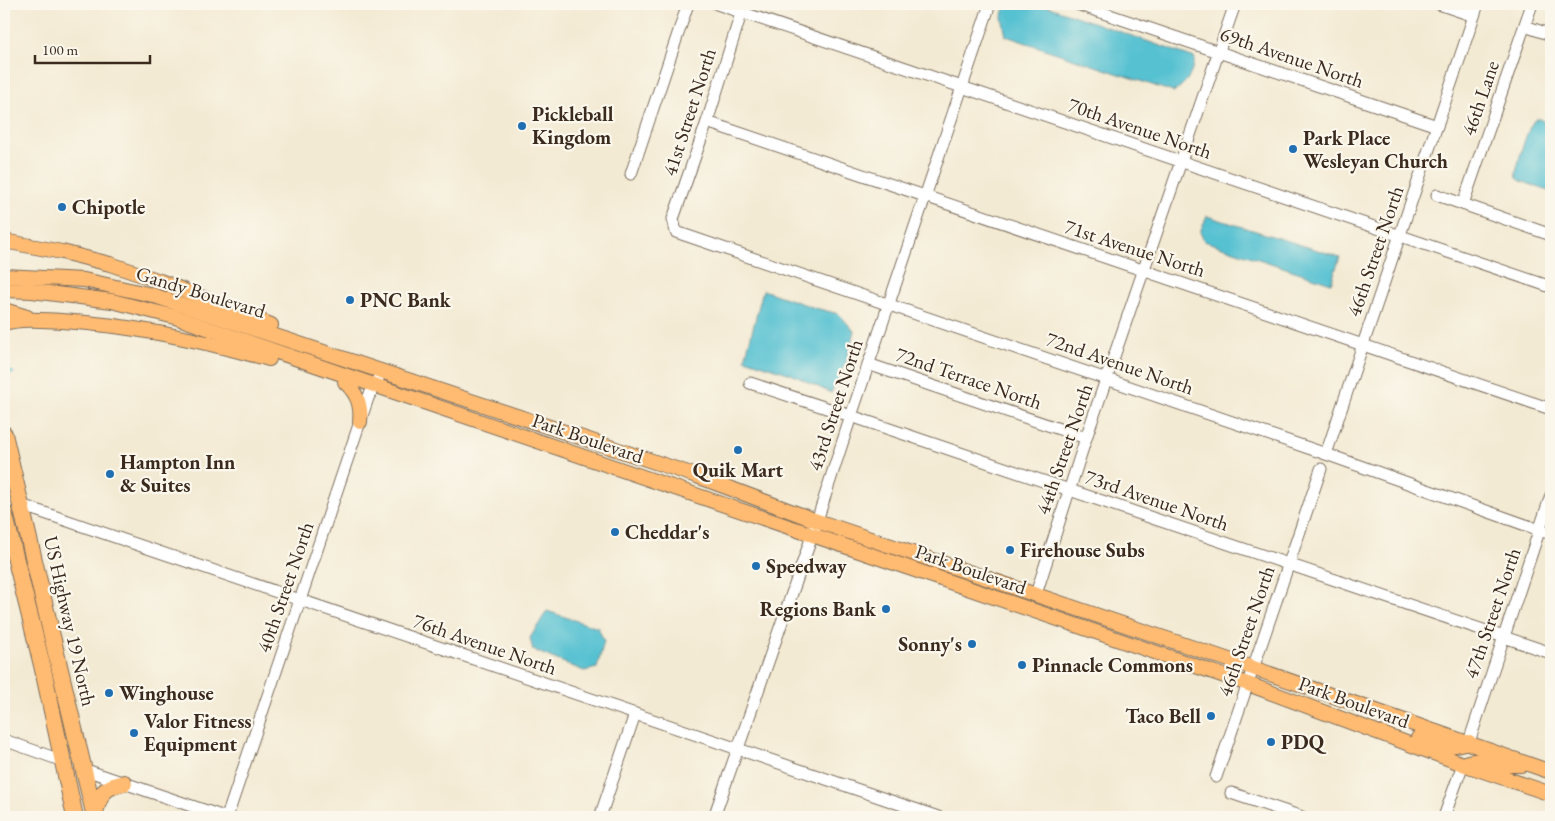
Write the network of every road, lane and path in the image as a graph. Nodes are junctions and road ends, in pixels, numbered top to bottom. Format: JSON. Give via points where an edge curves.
{"nodes":[{"id":1,"x":688,"y":4,"type":"edge"},
{"id":2,"x":717,"y":4,"type":"edge"},
{"id":3,"x":990,"y":4,"type":"edge"},
{"id":4,"x":1078,"y":4,"type":"edge"},
{"id":5,"x":1235,"y":4,"type":"edge"},
{"id":6,"x":1439,"y":4,"type":"edge"},
{"id":7,"x":1478,"y":4,"type":"edge"},
{"id":8,"x":1532,"y":4,"type":"edge"},
{"id":9,"x":742,"y":8,"type":"edge"},
{"id":10,"x":1474,"y":16,"type":"junction"},
{"id":11,"x":1525,"y":26,"type":"junction"},
{"id":12,"x":1551,"y":35,"type":"edge"},
{"id":13,"x":1219,"y":52,"type":"junction"},
{"id":14,"x":962,"y":87,"type":"junction"},
{"id":15,"x":707,"y":122,"type":"junction"},
{"id":16,"x":1437,"y":126,"type":"junction"},
{"id":17,"x":1181,"y":162,"type":"junction"},
{"id":18,"x":631,"y":174,"type":"dead end"},
{"id":19,"x":1437,"y":195,"type":"dead end"},
{"id":20,"x":925,"y":198,"type":"junction"},
{"id":21,"x":1463,"y":204,"type":"junction"},
{"id":22,"x":676,"y":232,"type":"joint"},
{"id":23,"x":1551,"y":235,"type":"edge"},
{"id":24,"x":1400,"y":236,"type":"junction"},
{"id":25,"x":7,"y":244,"type":"edge"},
{"id":26,"x":1144,"y":270,"type":"junction"},
{"id":27,"x":4,"y":276,"type":"edge"},
{"id":28,"x":1551,"y":287,"type":"edge"},
{"id":29,"x":4,"y":290,"type":"edge"},
{"id":30,"x":888,"y":304,"type":"junction"},
{"id":31,"x":4,"y":310,"type":"edge"},
{"id":32,"x":35,"y":319,"type":"junction"},
{"id":33,"x":4,"y":323,"type":"edge"},
{"id":34,"x":1363,"y":344,"type":"junction"},
{"id":35,"x":347,"y":359,"type":"junction"},
{"id":36,"x":868,"y":364,"type":"junction"},
{"id":37,"x":381,"y":370,"type":"junction"},
{"id":38,"x":1107,"y":379,"type":"junction"},
{"id":39,"x":345,"y":382,"type":"junction"},
{"id":40,"x":750,"y":383,"type":"dead end"},
{"id":41,"x":375,"y":386,"type":"junction"},
{"id":42,"x":1551,"y":409,"type":"edge"},
{"id":43,"x":850,"y":416,"type":"junction"},
{"id":44,"x":473,"y":420,"type":"junction"},
{"id":45,"x":360,"y":422,"type":"junction"},
{"id":46,"x":4,"y":434,"type":"edge"},
{"id":47,"x":1086,"y":438,"type":"junction"},
{"id":48,"x":600,"y":444,"type":"junction"},
{"id":49,"x":1326,"y":454,"type":"junction"},
{"id":50,"x":597,"y":462,"type":"junction"},
{"id":51,"x":1321,"y":469,"type":"dead end"},
{"id":52,"x":698,"y":476,"type":"junction"},
{"id":53,"x":1070,"y":490,"type":"junction"},
{"id":54,"x":1551,"y":496,"type":"edge"},
{"id":55,"x":21,"y":505,"type":"junction"},
{"id":56,"x":4,"y":512,"type":"edge"},
{"id":57,"x":817,"y":521,"type":"junction"},
{"id":58,"x":1540,"y":530,"type":"junction"},
{"id":59,"x":1551,"y":534,"type":"edge"},
{"id":60,"x":812,"y":536,"type":"junction"},
{"id":61,"x":1288,"y":564,"type":"junction"},
{"id":62,"x":1036,"y":594,"type":"junction"},
{"id":63,"x":993,"y":598,"type":"junction"},
{"id":64,"x":301,"y":601,"type":"junction"},
{"id":65,"x":1093,"y":613,"type":"junction"},
{"id":66,"x":1048,"y":616,"type":"junction"},
{"id":67,"x":1504,"y":636,"type":"junction"},
{"id":68,"x":1551,"y":653,"type":"edge"},
{"id":69,"x":42,"y":665,"type":"junction"},
{"id":70,"x":1253,"y":668,"type":"junction"},
{"id":71,"x":1248,"y":684,"type":"junction"},
{"id":72,"x":635,"y":714,"type":"junction"},
{"id":73,"x":1381,"y":733,"type":"junction"},
{"id":74,"x":4,"y":740,"type":"edge"},
{"id":75,"x":1470,"y":742,"type":"junction"},
{"id":76,"x":737,"y":749,"type":"junction"},
{"id":77,"x":62,"y":761,"type":"junction"},
{"id":78,"x":1463,"y":764,"type":"junction"},
{"id":79,"x":1530,"y":765,"type":"junction"},
{"id":80,"x":83,"y":769,"type":"junction"},
{"id":81,"x":1551,"y":772,"type":"edge"},
{"id":82,"x":1216,"y":777,"type":"dead end"},
{"id":83,"x":124,"y":783,"type":"junction"},
{"id":84,"x":1231,"y":793,"type":"dead end"},
{"id":85,"x":1551,"y":794,"type":"edge"},
{"id":86,"x":93,"y":811,"type":"edge"},
{"id":87,"x":75,"y":817,"type":"edge"},
{"id":88,"x":225,"y":817,"type":"edge"},
{"id":89,"x":600,"y":817,"type":"edge"},
{"id":90,"x":714,"y":817,"type":"edge"},
{"id":91,"x":938,"y":817,"type":"edge"},
{"id":92,"x":1302,"y":817,"type":"edge"},
{"id":93,"x":1444,"y":817,"type":"edge"}],
"edges":[{"from":1,"to":18,"type":"street"},
{"from":2,"to":9,"type":"street","name":"70th Avenue North"},
{"from":3,"to":14,"type":"street","name":"43rd Street North"},
{"from":4,"to":13,"type":"street","name":"69th Avenue North"},
{"from":5,"to":13,"type":"street","name":"44th Street North"},
{"from":6,"to":10,"type":"street"},
{"from":7,"to":10,"type":"street","name":"46th Street North"},
{"from":8,"to":11,"type":"street","name":"46th Lane"},
{"from":9,"to":14,"type":"street","name":"70th Avenue North"},
{"from":9,"to":15,"type":"street","name":"41st Street North"},
{"from":10,"to":16,"type":"street","name":"46th Street North"},
{"from":11,"to":12,"type":"street"},
{"from":11,"to":21,"type":"street","name":"46th Lane"},
{"from":13,"to":16,"type":"street","name":"69th Avenue North"},
{"from":13,"to":17,"type":"street","name":"44th Street North"},
{"from":14,"to":17,"type":"street","name":"70th Avenue North"},
{"from":14,"to":20,"type":"street","name":"43rd Street North"},
{"from":15,"to":20,"type":"street","name":"71st Avenue North"},
{"from":15,"to":22,"type":"street","name":"41st Street North","via":[[673,219]]},
{"from":16,"to":24,"type":"street","name":"46th Street North"},
{"from":17,"to":24,"type":"street","name":"70th Avenue North"},
{"from":17,"to":26,"type":"street","name":"44th Street North"},
{"from":19,"to":21,"type":"street"},
{"from":20,"to":26,"type":"street","name":"71st Avenue North"},
{"from":20,"to":30,"type":"street","name":"43rd Street North"},
{"from":21,"to":23,"type":"street"},
{"from":22,"to":30,"type":"street","name":"72nd Avenue North"},
{"from":24,"to":28,"type":"street","name":"70th Avenue North"},
{"from":24,"to":34,"type":"street","name":"46th Street North"},
{"from":25,"to":35,"type":"main road","via":[[62,252],[152,278]]},
{"from":26,"to":34,"type":"street","name":"71st Avenue North"},
{"from":26,"to":38,"type":"street","name":"44th Street North"},
{"from":27,"to":35,"type":"main road","name":"Gandy Boulevard","via":[[84,280],[152,296]]},
{"from":29,"to":41,"type":"main road","name":"Gandy Boulevard","via":[[112,301],[175,318]]},
{"from":30,"to":36,"type":"street","name":"43rd Street North"},
{"from":30,"to":38,"type":"street","name":"72nd Avenue North"},
{"from":31,"to":32,"type":"main road"},
{"from":32,"to":33,"type":"main road"},
{"from":32,"to":39,"type":"main road","via":[[124,326],[177,336]]},
{"from":34,"to":42,"type":"street","name":"71st Avenue North"},
{"from":34,"to":49,"type":"street","name":"46th Street North"},
{"from":35,"to":37,"type":"main road","name":"Gandy Boulevard"},
{"from":36,"to":43,"type":"street","name":"43rd Street North"},
{"from":36,"to":47,"type":"street","name":"72nd Terrace North"},
{"from":37,"to":41,"type":"street","name":"40th Street North"},
{"from":37,"to":48,"type":"main road","name":"Park Boulevard"},
{"from":38,"to":47,"type":"street","name":"44th Street North"},
{"from":38,"to":49,"type":"street","name":"72nd Avenue North"},
{"from":39,"to":41,"type":"main road","via":[[360,387]]},
{"from":39,"to":45,"type":"main road","via":[[359,401]]},
{"from":40,"to":43,"type":"street","name":"73rd Avenue North"},
{"from":41,"to":44,"type":"main road","name":"Park Boulevard"},
{"from":41,"to":45,"type":"street","name":"40th Street North"},
{"from":43,"to":53,"type":"street","name":"73rd Avenue North"},
{"from":43,"to":57,"type":"street","name":"43rd Street North"},
{"from":44,"to":48,"type":"main road","via":[[496,420],[582,449],[596,449]]},
{"from":44,"to":50,"type":"main road","name":"Park Boulevard"},
{"from":45,"to":64,"type":"street","name":"40th Street North"},
{"from":46,"to":55,"type":"highway","name":"US Highway 19 North"},
{"from":47,"to":53,"type":"street","name":"44th Street North"},
{"from":48,"to":52,"type":"main road","name":"Park Boulevard"},
{"from":49,"to":58,"type":"street","name":"72nd Avenue North"},
{"from":50,"to":52,"type":"main road","via":[[599,458],[606,457],[663,476]]},
{"from":50,"to":60,"type":"main road","name":"Park Boulevard"},
{"from":51,"to":61,"type":"street","name":"46th Street North"},
{"from":52,"to":57,"type":"main road","name":"Park Boulevard"},
{"from":53,"to":61,"type":"street","name":"73rd Avenue North"},
{"from":53,"to":62,"type":"street","name":"44th Street North"},
{"from":54,"to":58,"type":"street","name":"47th Street North"},
{"from":55,"to":64,"type":"street","name":"76th Avenue North"},
{"from":55,"to":80,"type":"highway","name":"US Highway 19 North"},
{"from":56,"to":69,"type":"highway","name":"US Highway 19 North"},
{"from":57,"to":60,"type":"street","name":"43rd Street North"},
{"from":57,"to":62,"type":"main road","name":"Park Boulevard"},
{"from":58,"to":59,"type":"street","name":"72nd Avenue North"},
{"from":58,"to":67,"type":"street","name":"47th Street North"},
{"from":60,"to":63,"type":"main road","name":"Park Boulevard"},
{"from":60,"to":76,"type":"street","name":"43rd Street North"},
{"from":61,"to":67,"type":"street","name":"73rd Avenue North"},
{"from":61,"to":70,"type":"street","name":"46th Street North"},
{"from":62,"to":63,"type":"main road","via":[[1024,599],[1002,595]]},
{"from":62,"to":65,"type":"main road","name":"Park Boulevard"},
{"from":63,"to":66,"type":"main road","name":"Park Boulevard"},
{"from":64,"to":72,"type":"street","name":"76th Avenue North"},
{"from":64,"to":88,"type":"street","name":"40th Street North"},
{"from":65,"to":66,"type":"main road","via":[[1078,616],[1059,612]]},
{"from":65,"to":70,"type":"main road","name":"Park Boulevard"},
{"from":66,"to":71,"type":"main road","name":"Park Boulevard"},
{"from":67,"to":68,"type":"street","name":"73rd Avenue North"},
{"from":67,"to":75,"type":"street","name":"47th Street North"},
{"from":69,"to":77,"type":"highway","name":"US Highway 19 North"},
{"from":69,"to":80,"type":"highway","via":[[49,675],[70,758]]},
{"from":70,"to":71,"type":"street","name":"46th Street North"},
{"from":70,"to":75,"type":"main road","name":"Park Boulevard"},
{"from":71,"to":73,"type":"main road","name":"Park Boulevard"},
{"from":71,"to":82,"type":"street","name":"46th Street North"},
{"from":72,"to":76,"type":"street","name":"76th Avenue North"},
{"from":72,"to":89,"type":"street"},
{"from":73,"to":75,"type":"main road","via":[[1402,732],[1447,747]]},
{"from":73,"to":78,"type":"main road","name":"Park Boulevard"},
{"from":74,"to":77,"type":"street"},
{"from":75,"to":79,"type":"main road","name":"Park Boulevard"},
{"from":76,"to":90,"type":"street","name":"43rd Street North"},
{"from":76,"to":91,"type":"street","name":"76th Avenue North"},
{"from":77,"to":86,"type":"highway","via":[[72,772]]},
{"from":77,"to":87,"type":"highway","name":"US Highway 19 North"},
{"from":78,"to":79,"type":"main road","via":[[1480,760],[1504,766]]},
{"from":78,"to":85,"type":"main road","name":"Park Boulevard"},
{"from":78,"to":93,"type":"street"},
{"from":79,"to":81,"type":"main road","name":"Park Boulevard"},
{"from":80,"to":83,"type":"street"},
{"from":80,"to":86,"type":"highway","name":"US Highway 19 North"},
{"from":83,"to":86,"type":"highway","via":[[106,790]]},
{"from":83,"to":88,"type":"street"},
{"from":84,"to":92,"type":"street"}]}
